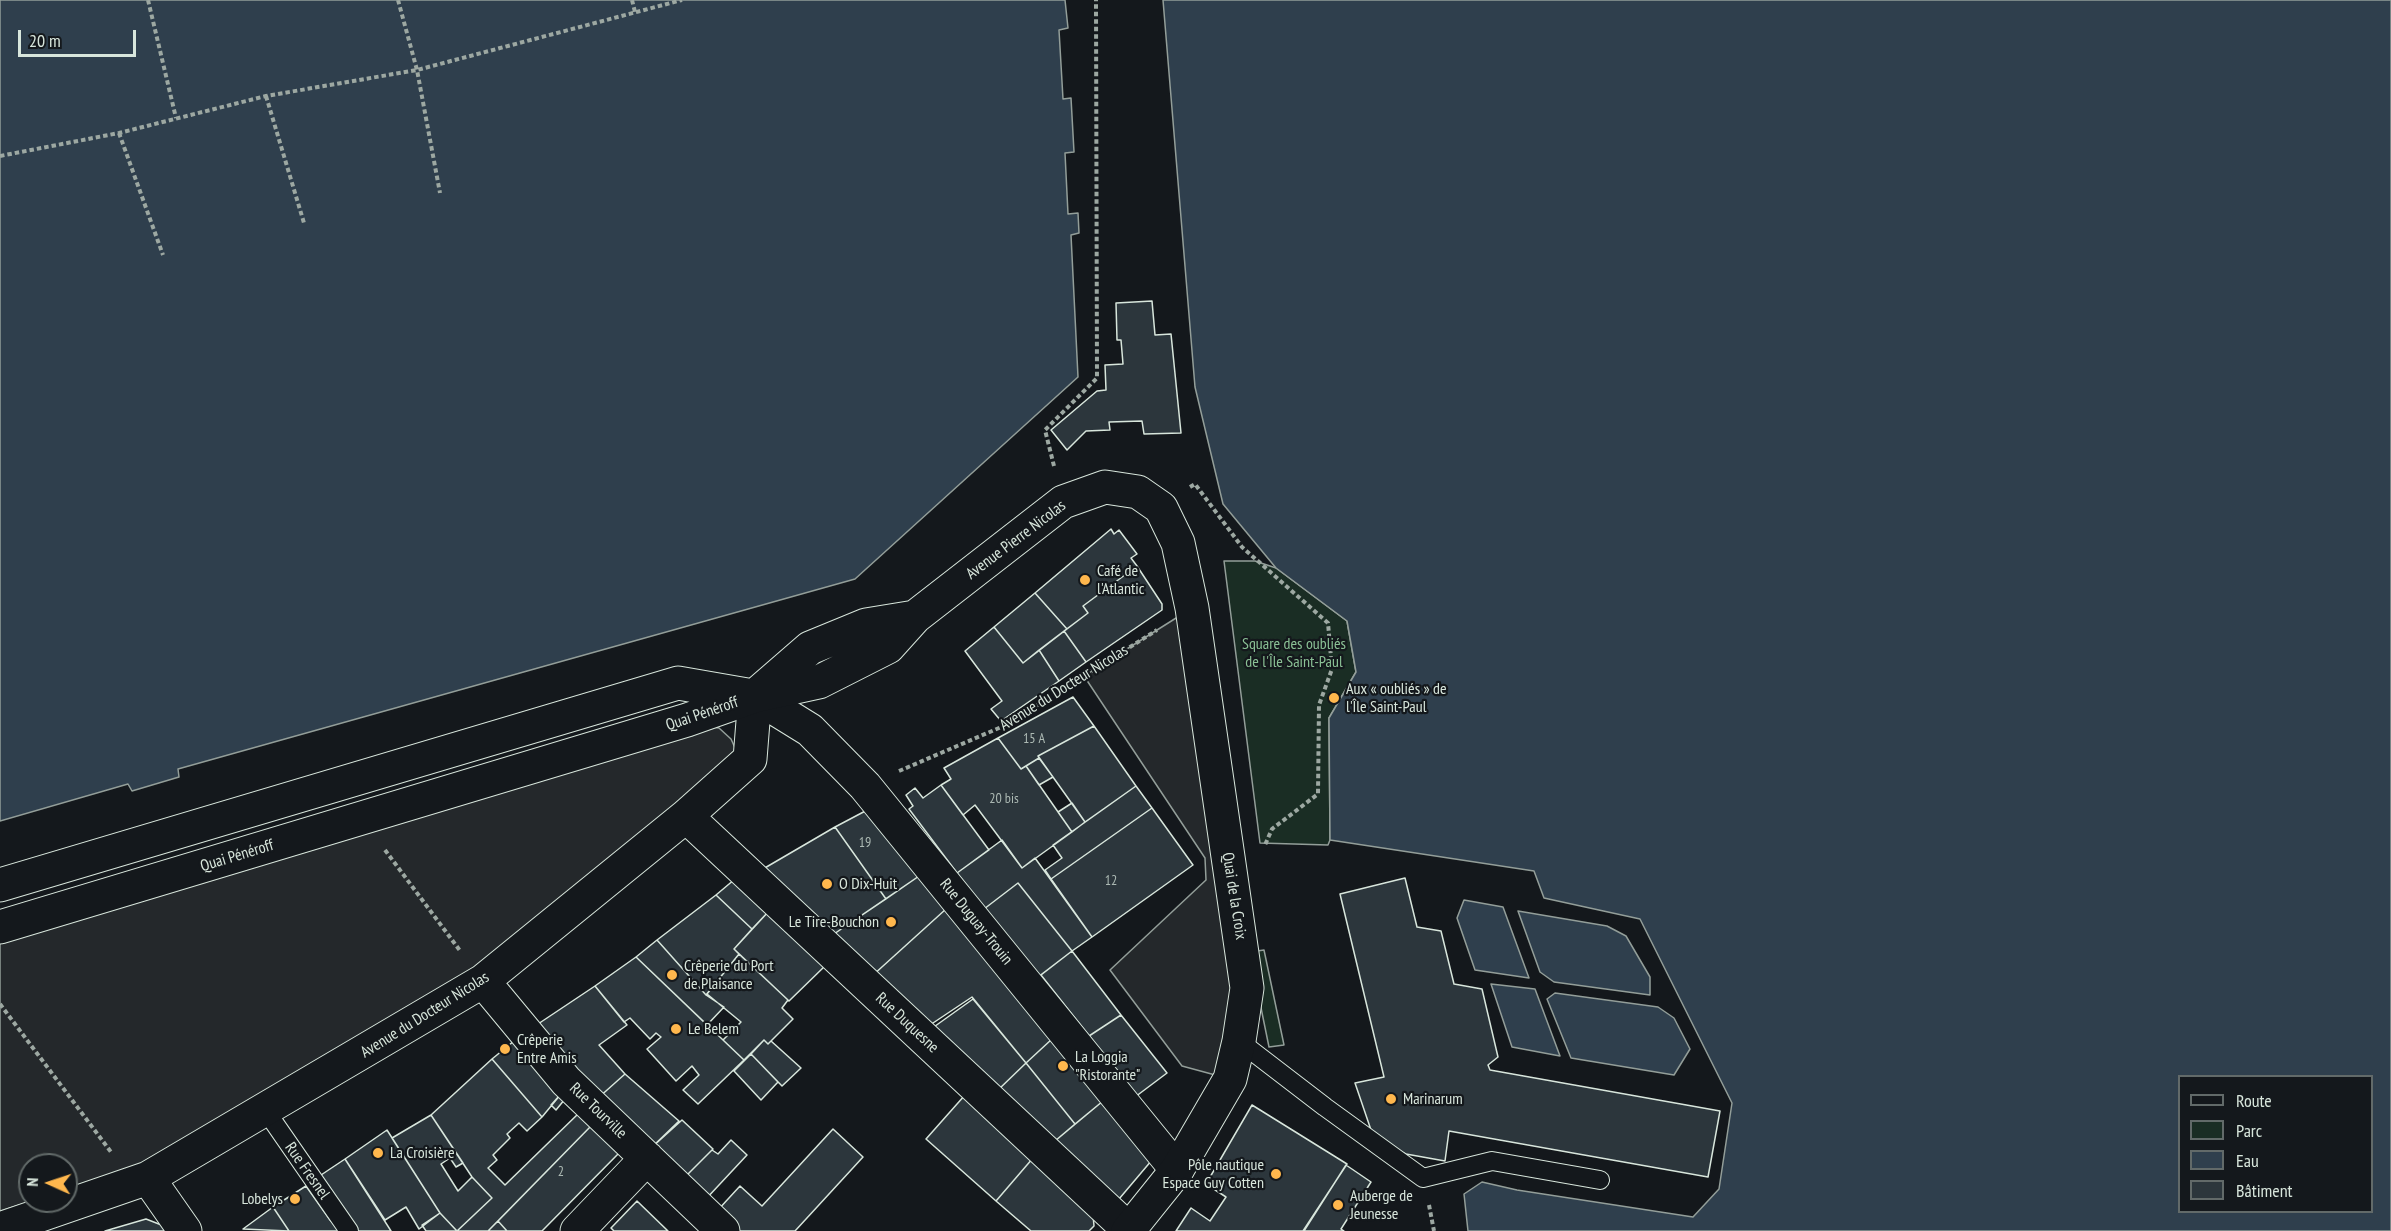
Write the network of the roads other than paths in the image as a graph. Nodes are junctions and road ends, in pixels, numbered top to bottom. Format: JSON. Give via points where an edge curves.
{"nodes":[{"id":1,"x":1192,"y":608,"type":"joint"},
{"id":2,"x":755,"y":696,"type":"junction"},
{"id":3,"x":686,"y":816,"type":"junction"},
{"id":4,"x":0,"y":885,"type":"edge"},
{"id":5,"x":0,"y":927,"type":"edge"},
{"id":6,"x":483,"y":981,"type":"junction"},
{"id":7,"x":1239,"y":1041,"type":"junction"},
{"id":8,"x":266,"y":1111,"type":"junction"},
{"id":9,"x":647,"y":1158,"type":"junction"},
{"id":10,"x":1177,"y":1170,"type":"junction"},
{"id":11,"x":148,"y":1178,"type":"junction"},
{"id":12,"x":1600,"y":1180,"type":"dead end"},
{"id":13,"x":0,"y":1229,"type":"edge"},
{"id":14,"x":185,"y":1231,"type":"edge"},
{"id":15,"x":349,"y":1231,"type":"edge"},
{"id":16,"x":577,"y":1231,"type":"edge"},
{"id":17,"x":723,"y":1231,"type":"edge"},
{"id":18,"x":1129,"y":1231,"type":"edge"}],
"edges":[{"from":1,"to":2,"type":"main road","name":"Avenue Pierre Nicolas","via":[[1178,543],[1161,508],[1138,492],[1105,486],[1063,502],[915,617],[866,625],[810,648]]},
{"from":1,"to":7,"type":"main road","name":"Quai de la Croix","via":[[1247,988]]},
{"from":2,"to":3,"type":"main road","name":"Avenue du Docteur Nicolas","via":[[750,759]]},
{"from":2,"to":4,"type":"main road","name":"Quai Pénéroff","via":[[678,683]]},
{"from":2,"to":5,"type":"main road","name":"Quai Pénéroff","via":[[687,720]]},
{"from":2,"to":10,"type":"main road","name":"Rue Duguay-Trouin","via":[[810,730],[865,786]]},
{"from":3,"to":6,"type":"main road","name":"Avenue du Docteur Nicolas"},
{"from":3,"to":18,"type":"main road","name":"Rue Duquesne"},
{"from":6,"to":8,"type":"main road","name":"Avenue du Docteur Nicolas"},
{"from":6,"to":9,"type":"main road","name":"Rue Tourville","via":[[566,1080]]},
{"from":7,"to":10,"type":"main road","name":"Quai de la Croix","via":[[1230,1079]]},
{"from":7,"to":12,"type":"lane","via":[[1423,1178],[1492,1161]]},
{"from":8,"to":11,"type":"main road","name":"Avenue du Docteur Nicolas"},
{"from":8,"to":15,"type":"lane","name":"Rue Fresnel"},
{"from":9,"to":16,"type":"main road"},
{"from":9,"to":17,"type":"main road","name":"Rue Tourville"},
{"from":10,"to":18,"type":"main road","name":"Quai de la Croix"},
{"from":11,"to":13,"type":"main road","name":"Avenue du Docteur Nicolas"},
{"from":11,"to":14,"type":"main road"}]}
